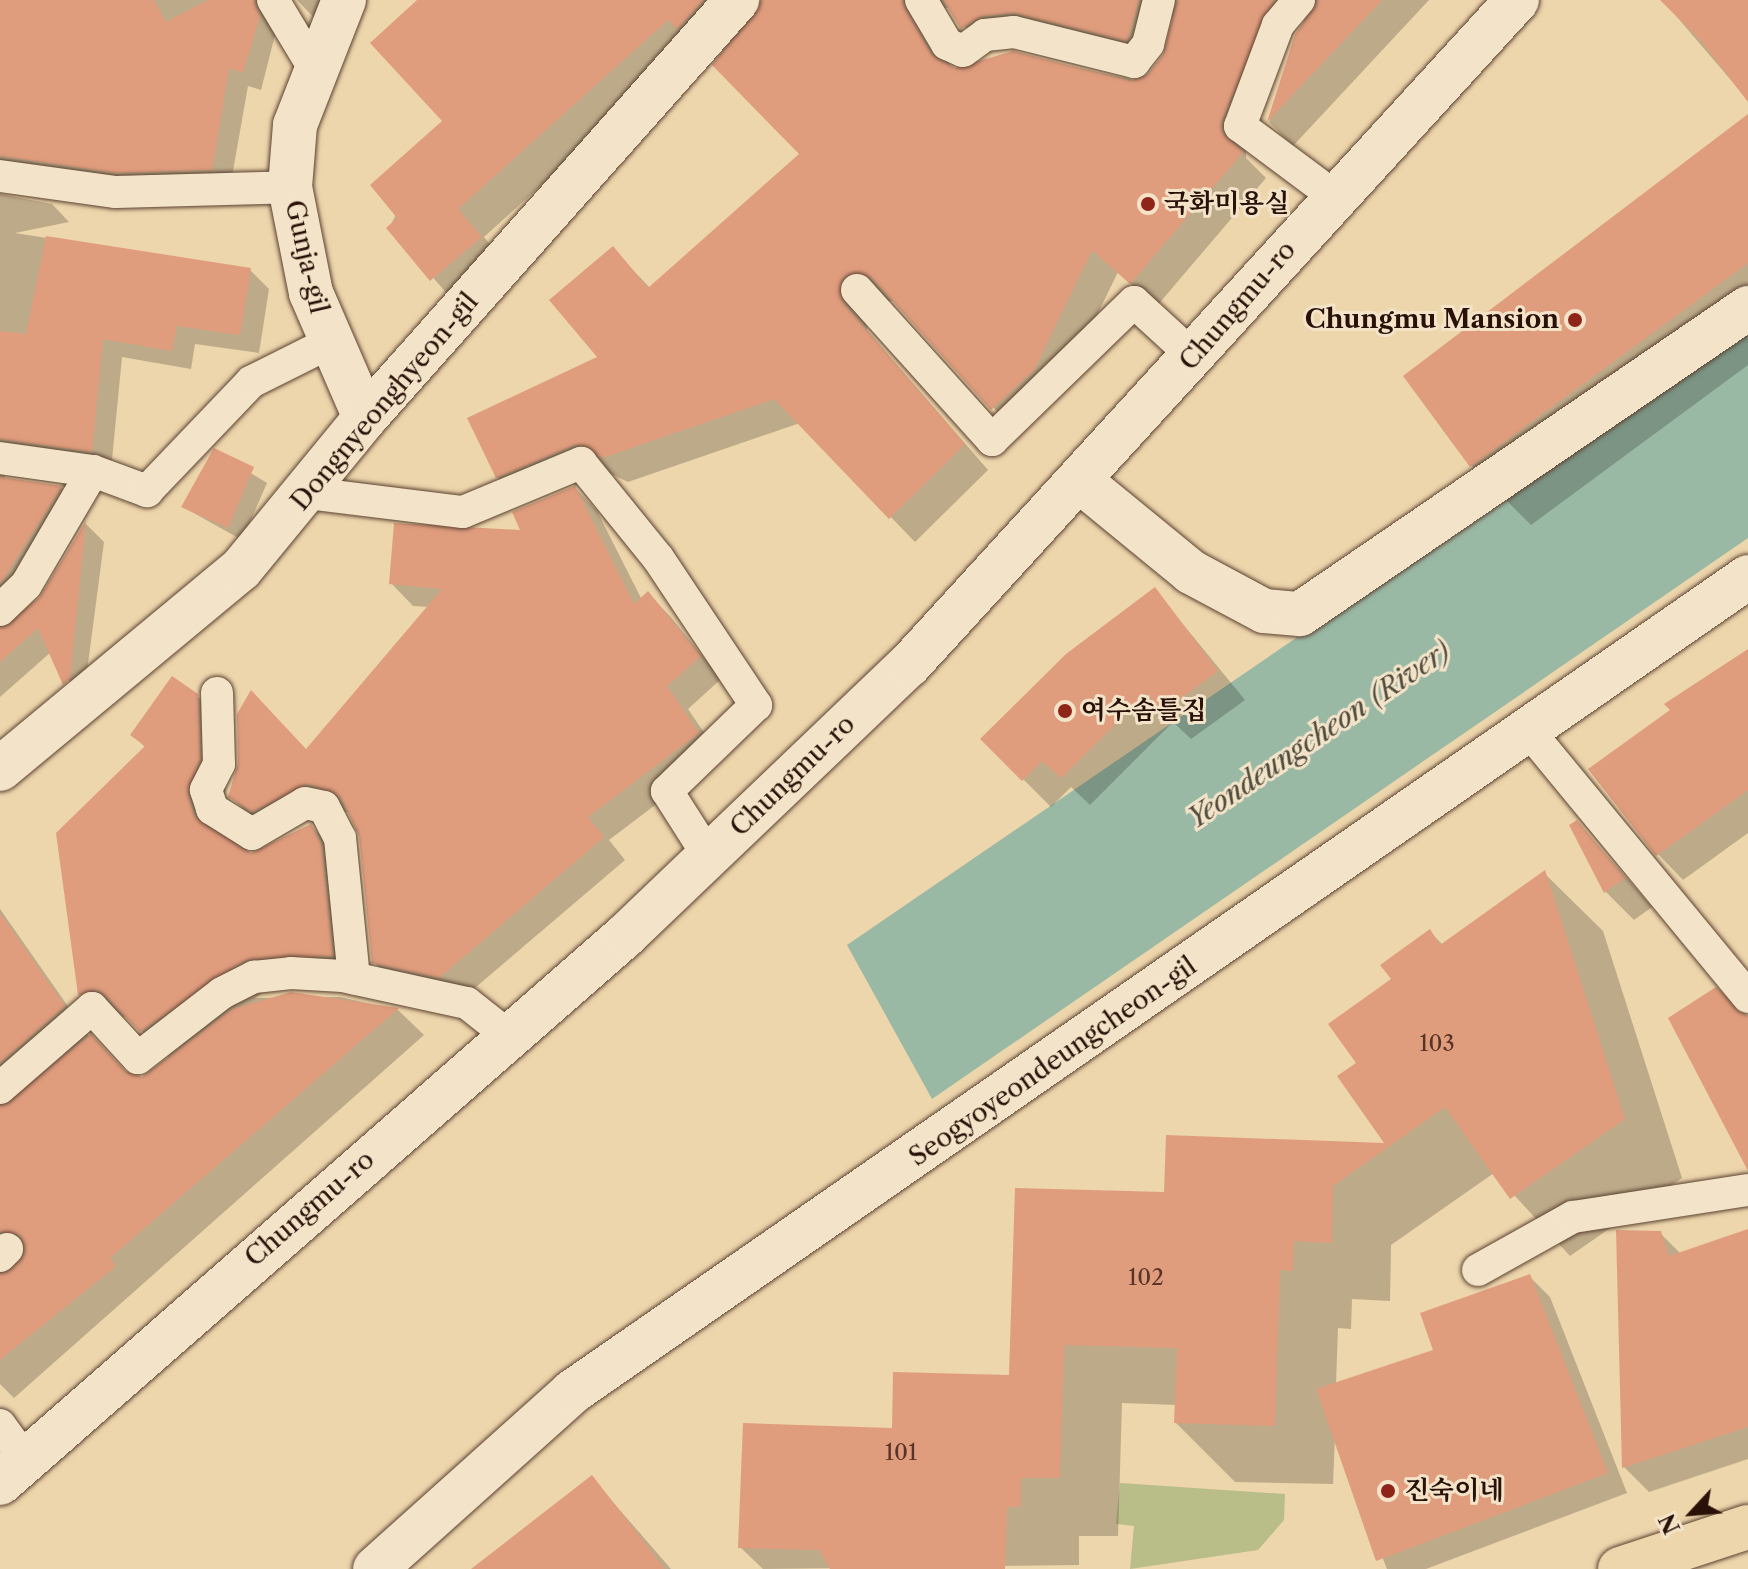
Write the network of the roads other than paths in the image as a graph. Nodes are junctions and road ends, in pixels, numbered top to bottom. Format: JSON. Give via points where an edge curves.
{"nodes":[{"id":1,"x":273,"y":0,"type":"edge"},
{"id":2,"x":344,"y":0,"type":"edge"},
{"id":3,"x":737,"y":0,"type":"edge"},
{"id":4,"x":921,"y":0,"type":"edge"},
{"id":5,"x":1159,"y":0,"type":"edge"},
{"id":6,"x":1299,"y":0,"type":"edge"},
{"id":7,"x":1517,"y":0,"type":"edge"},
{"id":8,"x":314,"y":68,"type":"junction"},
{"id":9,"x":0,"y":176,"type":"edge"},
{"id":10,"x":290,"y":187,"type":"junction"},
{"id":11,"x":1334,"y":196,"type":"junction"},
{"id":12,"x":857,"y":290,"type":"dead end"},
{"id":13,"x":1748,"y":308,"type":"edge"},
{"id":14,"x":329,"y":343,"type":"junction"},
{"id":15,"x":1194,"y":357,"type":"junction"},
{"id":16,"x":365,"y":418,"type":"junction"},
{"id":17,"x":0,"y":458,"type":"edge"},
{"id":18,"x":93,"y":471,"type":"junction"},
{"id":19,"x":1080,"y":481,"type":"junction"},
{"id":20,"x":308,"y":493,"type":"junction"},
{"id":21,"x":1748,"y":577,"type":"edge"},
{"id":22,"x":0,"y":610,"type":"edge"},
{"id":23,"x":217,"y":693,"type":"dead end"},
{"id":24,"x":1528,"y":730,"type":"junction"},
{"id":25,"x":0,"y":769,"type":"edge"},
{"id":26,"x":709,"y":857,"type":"junction"},
{"id":27,"x":354,"y":978,"type":"junction"},
{"id":28,"x":1748,"y":997,"type":"edge"},
{"id":29,"x":509,"y":1036,"type":"junction"},
{"id":30,"x":0,"y":1088,"type":"edge"},
{"id":31,"x":1748,"y":1190,"type":"edge"},
{"id":32,"x":1478,"y":1270,"type":"dead end"},
{"id":33,"x":0,"y":1425,"type":"edge"},
{"id":34,"x":13,"y":1472,"type":"edge"},
{"id":35,"x":1748,"y":1527,"type":"edge"},
{"id":36,"x":375,"y":1569,"type":"edge"},
{"id":37,"x":1620,"y":1569,"type":"edge"}],
"edges":[{"from":1,"to":8,"type":"lane"},
{"from":2,"to":8,"type":"street","name":"Gunja-gil"},
{"from":3,"to":16,"type":"street","name":"Dongnyeonghyeon-gil"},
{"from":4,"to":5,"type":"lane","via":[[947,44],[963,51],[985,35],[1014,32],[1134,62],[1148,44]]},
{"from":6,"to":11,"type":"lane","via":[[1278,25],[1240,126]]},
{"from":7,"to":11,"type":"street","name":"Chungmu-ro"},
{"from":8,"to":10,"type":"street","name":"Gunja-gil","via":[[295,125]]},
{"from":9,"to":10,"type":"lane","via":[[116,192]]},
{"from":10,"to":14,"type":"street","name":"Gunja-gil","via":[[311,293]]},
{"from":11,"to":15,"type":"street","name":"Chungmu-ro"},
{"from":12,"to":15,"type":"lane","via":[[992,440],[1134,302]]},
{"from":13,"to":19,"type":"street","via":[[1300,614],[1264,611],[1191,572]]},
{"from":14,"to":16,"type":"street","name":"Gunja-gil"},
{"from":14,"to":18,"type":"lane","via":[[251,382],[147,491]]},
{"from":15,"to":19,"type":"street","name":"Chungmu-ro"},
{"from":16,"to":20,"type":"street","name":"Dongnyeonghyeon-gil"},
{"from":17,"to":18,"type":"lane"},
{"from":18,"to":22,"type":"lane","via":[[26,585]]},
{"from":19,"to":26,"type":"street","name":"Chungmu-ro","via":[[909,665]]},
{"from":20,"to":25,"type":"street","name":"Dongnyeonghyeon-gil","via":[[241,569]]},
{"from":20,"to":26,"type":"lane","via":[[463,512],[581,463],[658,558],[756,705],[667,791]]},
{"from":21,"to":24,"type":"street","name":"Seogyoyeondeungcheon-gil"},
{"from":23,"to":27,"type":"lane","via":[[219,764],[206,790],[212,809],[252,834],[305,803],[324,807],[340,838]]},
{"from":24,"to":28,"type":"lane"},
{"from":24,"to":36,"type":"street","name":"Seogyoyeondeungcheon-gil","via":[[572,1392]]},
{"from":26,"to":29,"type":"street","name":"Chungmu-ro"},
{"from":27,"to":29,"type":"lane","via":[[467,1003]]},
{"from":27,"to":30,"type":"lane","via":[[254,977],[138,1058],[92,1008]]},
{"from":29,"to":34,"type":"street","name":"Chungmu-ro"},
{"from":31,"to":32,"type":"lane","via":[[1573,1217]]},
{"from":33,"to":34,"type":"lane"},
{"from":35,"to":37,"type":"main road"}]}
